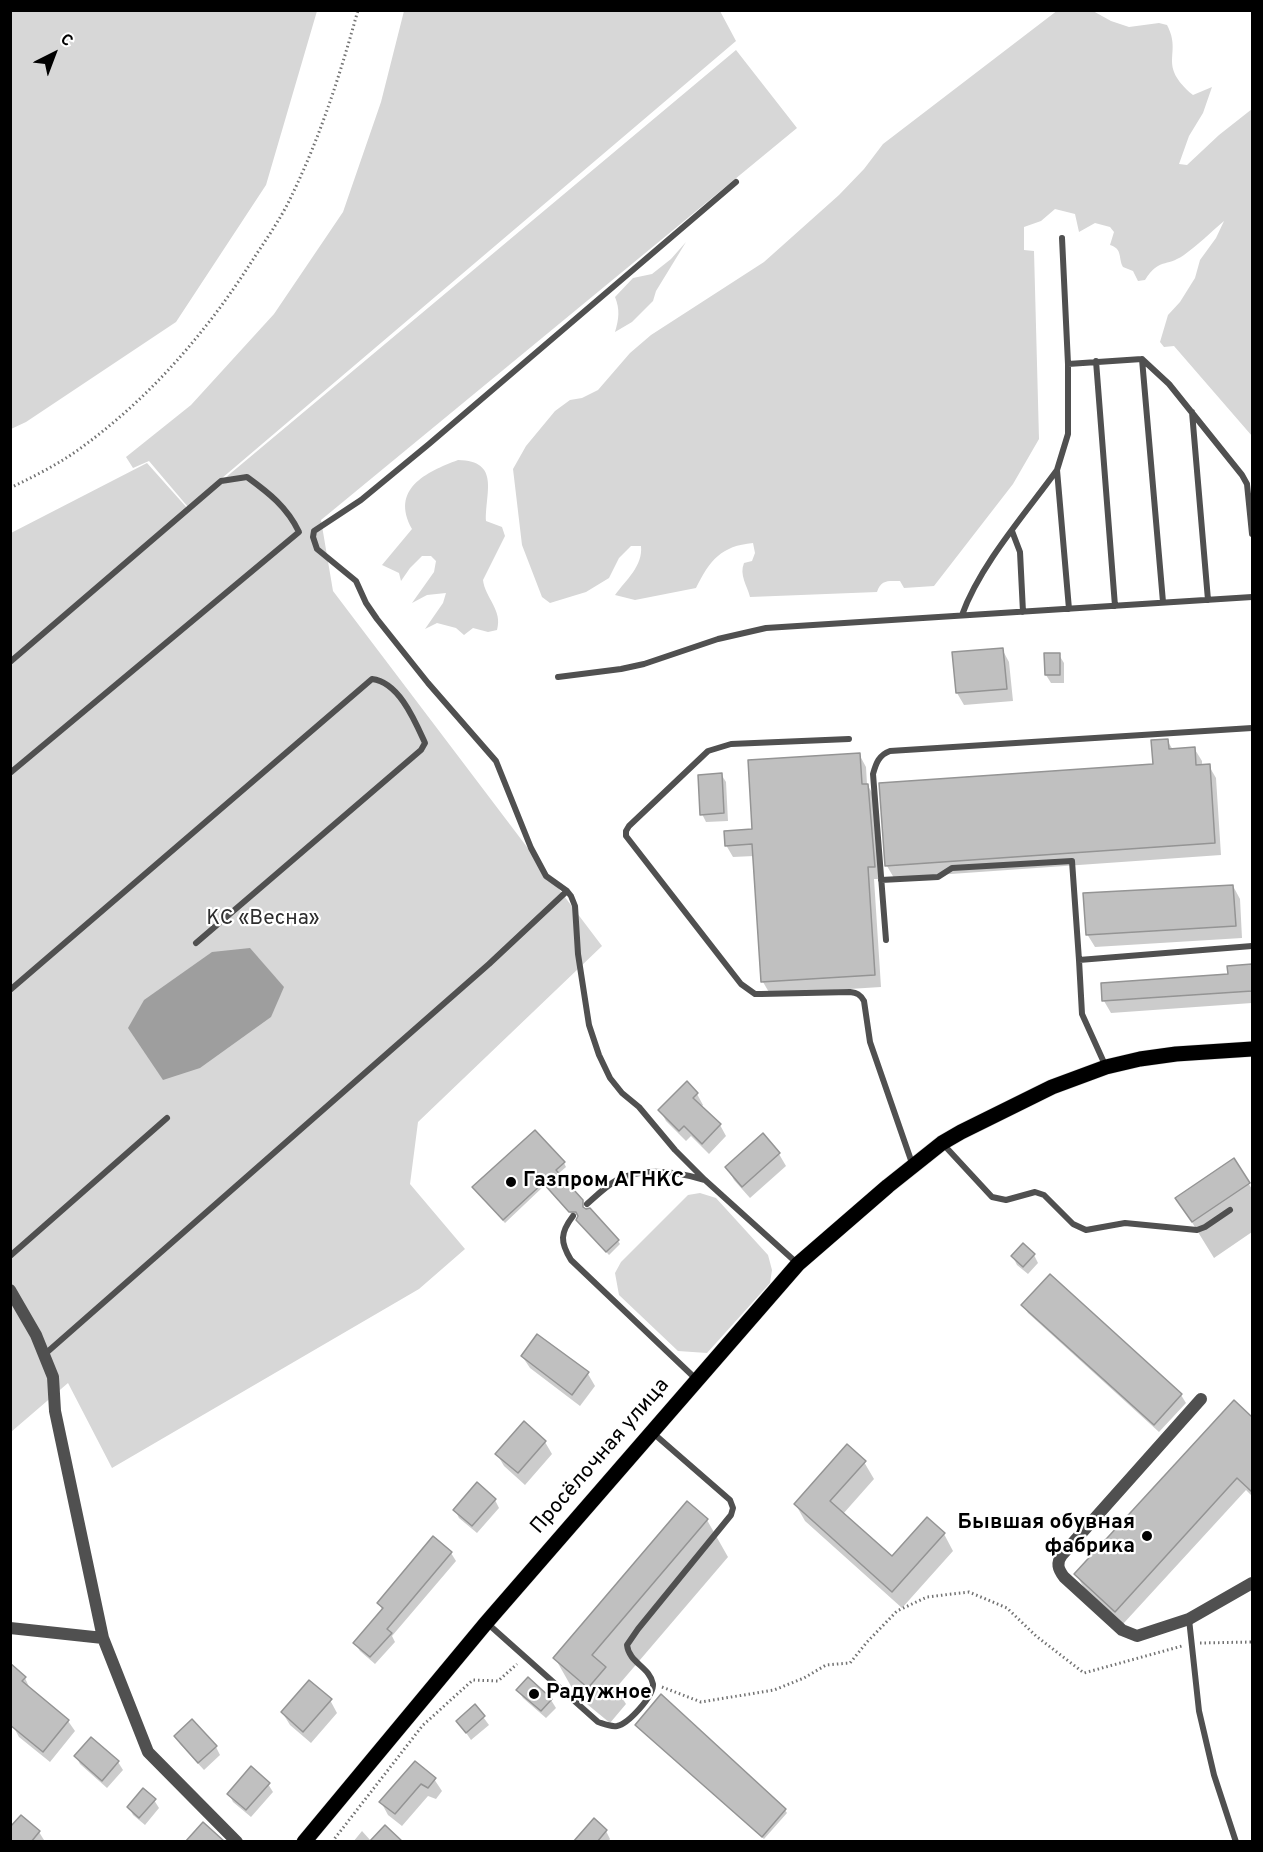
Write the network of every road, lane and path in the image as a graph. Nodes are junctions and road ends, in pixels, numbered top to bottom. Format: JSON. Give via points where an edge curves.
{"nodes":[{"id":1,"x":358,"y":10,"type":"edge"},
{"id":2,"x":736,"y":182,"type":"dead end"},
{"id":3,"x":1062,"y":238,"type":"dead end"},
{"id":4,"x":1143,"y":359,"type":"junction"},
{"id":5,"x":1096,"y":361,"type":"junction"},
{"id":6,"x":1068,"y":364,"type":"junction"},
{"id":7,"x":1192,"y":411,"type":"junction"},
{"id":8,"x":1057,"y":470,"type":"junction"},
{"id":9,"x":10,"y":488,"type":"edge"},
{"id":10,"x":1012,"y":531,"type":"junction"},
{"id":11,"x":1252,"y":534,"type":"edge"},
{"id":12,"x":1252,"y":597,"type":"edge"},
{"id":13,"x":1208,"y":600,"type":"junction"},
{"id":14,"x":1163,"y":602,"type":"junction"},
{"id":15,"x":1115,"y":606,"type":"junction"},
{"id":16,"x":1069,"y":609,"type":"junction"},
{"id":17,"x":1023,"y":612,"type":"junction"},
{"id":18,"x":962,"y":615,"type":"junction"},
{"id":19,"x":10,"y":662,"type":"edge"},
{"id":20,"x":558,"y":677,"type":"dead end"},
{"id":21,"x":1252,"y":728,"type":"edge"},
{"id":22,"x":849,"y":739,"type":"dead end"},
{"id":23,"x":10,"y":773,"type":"edge"},
{"id":24,"x":881,"y":880,"type":"junction"},
{"id":25,"x":567,"y":891,"type":"junction"},
{"id":26,"x":886,"y":940,"type":"dead end"},
{"id":27,"x":196,"y":943,"type":"dead end"},
{"id":28,"x":1252,"y":946,"type":"edge"},
{"id":29,"x":1079,"y":960,"type":"junction"},
{"id":30,"x":10,"y":990,"type":"edge"},
{"id":31,"x":1252,"y":1049,"type":"edge"},
{"id":32,"x":1106,"y":1067,"type":"junction"},
{"id":33,"x":167,"y":1118,"type":"dead end"},
{"id":34,"x":942,"y":1143,"type":"junction"},
{"id":35,"x":913,"y":1167,"type":"junction"},
{"id":36,"x":705,"y":1180,"type":"junction"},
{"id":37,"x":586,"y":1204,"type":"dead end"},
{"id":38,"x":1230,"y":1210,"type":"dead end"},
{"id":39,"x":573,"y":1216,"type":"dead end"},
{"id":40,"x":10,"y":1256,"type":"edge"},
{"id":41,"x":798,"y":1264,"type":"junction"},
{"id":42,"x":10,"y":1290,"type":"edge"},
{"id":43,"x":44,"y":1354,"type":"junction"},
{"id":44,"x":697,"y":1379,"type":"junction"},
{"id":45,"x":1201,"y":1399,"type":"dead end"},
{"id":46,"x":651,"y":1432,"type":"junction"},
{"id":47,"x":1252,"y":1583,"type":"edge"},
{"id":48,"x":1189,"y":1619,"type":"junction"},
{"id":49,"x":486,"y":1623,"type":"junction"},
{"id":50,"x":10,"y":1628,"type":"edge"},
{"id":51,"x":103,"y":1638,"type":"junction"},
{"id":52,"x":1252,"y":1642,"type":"edge"},
{"id":53,"x":1192,"y":1643,"type":"junction"},
{"id":54,"x":525,"y":1657,"type":"junction"},
{"id":55,"x":652,"y":1683,"type":"junction"},
{"id":56,"x":237,"y":1842,"type":"edge"},
{"id":57,"x":304,"y":1842,"type":"edge"},
{"id":58,"x":332,"y":1842,"type":"edge"},
{"id":59,"x":1236,"y":1842,"type":"edge"}],
"edges":[{"from":1,"to":9,"type":"path","via":[[326,116],[307,162],[289,201],[235,287],[147,393],[76,452]]},
{"from":2,"to":25,"type":"lane","via":[[429,444],[361,500],[314,531],[314,544],[322,555],[351,575],[377,619],[496,761],[536,858],[546,876]]},
{"from":3,"to":6,"type":"lane"},
{"from":4,"to":5,"type":"lane"},
{"from":4,"to":7,"type":"lane"},
{"from":4,"to":14,"type":"lane"},
{"from":5,"to":6,"type":"lane"},
{"from":5,"to":15,"type":"lane"},
{"from":6,"to":8,"type":"lane","via":[[1068,434]]},
{"from":7,"to":11,"type":"lane","via":[[1247,484]]},
{"from":7,"to":13,"type":"lane"},
{"from":8,"to":10,"type":"lane"},
{"from":8,"to":16,"type":"lane"},
{"from":10,"to":17,"type":"lane","via":[[1020,552]]},
{"from":10,"to":18,"type":"lane","via":[[969,596]]},
{"from":12,"to":13,"type":"lane"},
{"from":13,"to":14,"type":"lane"},
{"from":14,"to":15,"type":"lane"},
{"from":15,"to":16,"type":"lane"},
{"from":16,"to":17,"type":"lane"},
{"from":17,"to":18,"type":"lane"},
{"from":18,"to":20,"type":"lane","via":[[766,628],[718,639],[644,664]]},
{"from":19,"to":23,"type":"lane","via":[[221,481],[247,477],[270,493],[291,516],[299,532]]},
{"from":21,"to":24,"type":"lane","via":[[890,751],[877,761],[873,774]]},
{"from":22,"to":35,"type":"lane","via":[[714,748],[629,826],[626,836],[748,990],[755,994],[861,995],[870,1042]]},
{"from":24,"to":26,"type":"lane"},
{"from":24,"to":29,"type":"lane","via":[[938,877],[952,868],[1072,861]]},
{"from":25,"to":36,"type":"lane","via":[[574,906],[589,1025],[599,1055],[622,1093]]},
{"from":25,"to":43,"type":"lane"},
{"from":27,"to":30,"type":"lane","via":[[421,750],[425,742],[415,722],[381,680],[372,678]]},
{"from":28,"to":29,"type":"lane"},
{"from":29,"to":32,"type":"lane","via":[[1082,1014]]},
{"from":31,"to":32,"type":"main road","name":"Просёлочная улица","via":[[1176,1054]]},
{"from":32,"to":34,"type":"main road","name":"Просёлочная улица","via":[[1052,1087]]},
{"from":33,"to":40,"type":"lane"},
{"from":34,"to":35,"type":"main road","name":"Просёлочная улица"},
{"from":34,"to":38,"type":"lane","via":[[992,1197],[1006,1200],[1035,1192],[1044,1195],[1073,1224],[1086,1230],[1125,1223],[1197,1230]]},
{"from":35,"to":41,"type":"main road","name":"Просёлочная улица"},
{"from":36,"to":37,"type":"lane","via":[[675,1173],[637,1174],[615,1181]]},
{"from":36,"to":41,"type":"lane"},
{"from":39,"to":44,"type":"lane","via":[[562,1238],[571,1260]]},
{"from":41,"to":44,"type":"main road","name":"Просёлочная улица"},
{"from":42,"to":43,"type":"street"},
{"from":43,"to":51,"type":"street","via":[[52,1377],[55,1411]]},
{"from":44,"to":46,"type":"main road","name":"Просёлочная улица"},
{"from":45,"to":48,"type":"street","via":[[1062,1555],[1058,1565],[1064,1577],[1130,1635],[1144,1635]]},
{"from":46,"to":49,"type":"main road","name":"Просёлочная улица"},
{"from":46,"to":55,"type":"lane","via":[[730,1500],[734,1508],[627,1645],[632,1659]]},
{"from":47,"to":48,"type":"street"},
{"from":48,"to":53,"type":"lane"},
{"from":49,"to":54,"type":"lane"},
{"from":49,"to":57,"type":"main road","name":"Просёлочная улица"},
{"from":50,"to":51,"type":"street"},
{"from":51,"to":56,"type":"street","via":[[148,1752]]},
{"from":52,"to":53,"type":"path"},
{"from":53,"to":55,"type":"path","via":[[1084,1673],[1007,1608],[969,1592],[927,1597],[897,1611],[850,1663],[826,1665],[774,1690],[702,1702]]},
{"from":53,"to":59,"type":"lane","via":[[1199,1711]]},
{"from":54,"to":55,"type":"lane","via":[[598,1722],[609,1726],[629,1721],[652,1691]]},
{"from":54,"to":58,"type":"path","via":[[498,1681],[473,1680],[423,1725]]}]}
